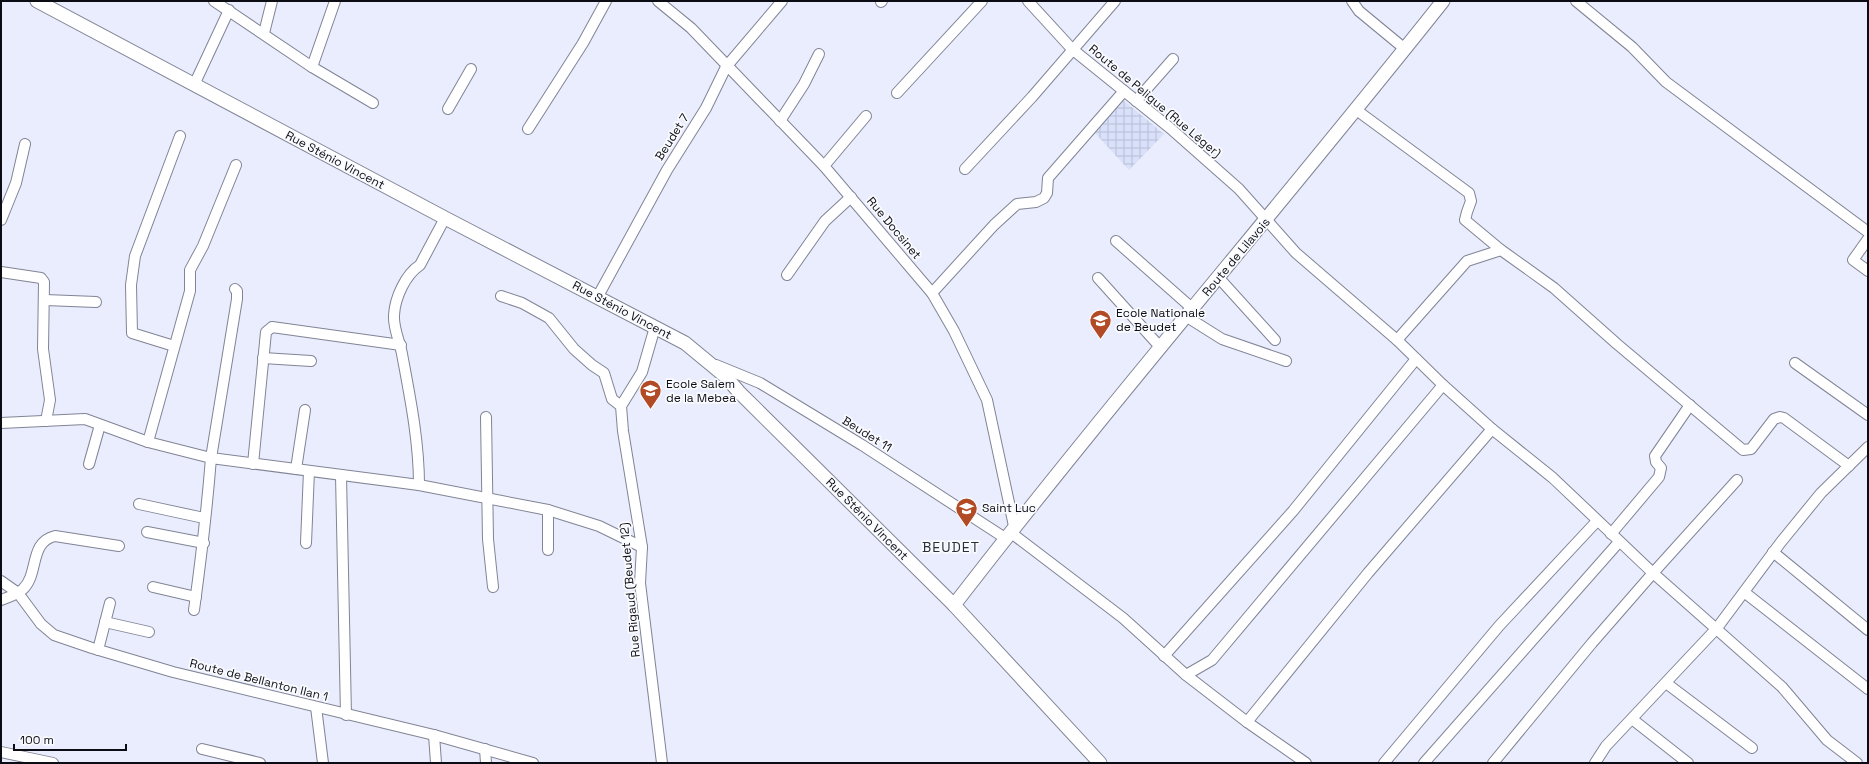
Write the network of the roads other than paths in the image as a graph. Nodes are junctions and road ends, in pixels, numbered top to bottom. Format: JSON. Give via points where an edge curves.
{"nodes":[{"id":1,"x":214,"y":1,"type":"edge"},
{"id":2,"x":272,"y":1,"type":"edge"},
{"id":3,"x":335,"y":1,"type":"edge"},
{"id":4,"x":606,"y":1,"type":"edge"},
{"id":5,"x":782,"y":1,"type":"edge"},
{"id":6,"x":982,"y":1,"type":"edge"},
{"id":7,"x":1028,"y":1,"type":"edge"},
{"id":8,"x":1352,"y":1,"type":"edge"},
{"id":9,"x":1443,"y":1,"type":"edge"},
{"id":10,"x":1576,"y":1,"type":"edge"},
{"id":11,"x":660,"y":2,"type":"edge"},
{"id":12,"x":44,"y":3,"type":"edge"},
{"id":13,"x":1110,"y":3,"type":"edge"},
{"id":14,"x":229,"y":10,"type":"junction"},
{"id":15,"x":264,"y":33,"type":"junction"},
{"id":16,"x":1072,"y":49,"type":"junction"},
{"id":17,"x":1404,"y":49,"type":"junction"},
{"id":18,"x":819,"y":54,"type":"dead end"},
{"id":19,"x":1173,"y":59,"type":"dead end"},
{"id":20,"x":312,"y":67,"type":"junction"},
{"id":21,"x":726,"y":67,"type":"junction"},
{"id":22,"x":471,"y":69,"type":"dead end"},
{"id":23,"x":194,"y":85,"type":"junction"},
{"id":24,"x":1124,"y":91,"type":"junction"},
{"id":25,"x":897,"y":93,"type":"dead end"},
{"id":26,"x":1136,"y":101,"type":"junction"},
{"id":27,"x":374,"y":103,"type":"dead end"},
{"id":28,"x":448,"y":109,"type":"dead end"},
{"id":29,"x":1356,"y":109,"type":"junction"},
{"id":30,"x":866,"y":116,"type":"dead end"},
{"id":31,"x":780,"y":121,"type":"junction"},
{"id":32,"x":528,"y":129,"type":"dead end"},
{"id":33,"x":180,"y":136,"type":"dead end"},
{"id":34,"x":25,"y":144,"type":"dead end"},
{"id":35,"x":236,"y":165,"type":"dead end"},
{"id":36,"x":824,"y":166,"type":"junction"},
{"id":37,"x":965,"y":169,"type":"dead end"},
{"id":38,"x":851,"y":197,"type":"junction"},
{"id":39,"x":445,"y":218,"type":"junction"},
{"id":40,"x":1,"y":220,"type":"edge"},
{"id":41,"x":1266,"y":221,"type":"junction"},
{"id":42,"x":1868,"y":232,"type":"edge"},
{"id":43,"x":1868,"y":239,"type":"edge"},
{"id":44,"x":1116,"y":241,"type":"dead end"},
{"id":45,"x":1501,"y":250,"type":"junction"},
{"id":46,"x":1868,"y":271,"type":"edge"},
{"id":47,"x":1,"y":272,"type":"edge"},
{"id":48,"x":787,"y":275,"type":"dead end"},
{"id":49,"x":1098,"y":278,"type":"dead end"},
{"id":50,"x":1219,"y":278,"type":"junction"},
{"id":51,"x":235,"y":289,"type":"dead end"},
{"id":52,"x":932,"y":293,"type":"junction"},
{"id":53,"x":501,"y":296,"type":"dead end"},
{"id":54,"x":598,"y":296,"type":"junction"},
{"id":55,"x":45,"y":300,"type":"junction"},
{"id":56,"x":96,"y":302,"type":"dead end"},
{"id":57,"x":1190,"y":313,"type":"junction"},
{"id":58,"x":655,"y":327,"type":"junction"},
{"id":59,"x":1275,"y":340,"type":"dead end"},
{"id":60,"x":1397,"y":340,"type":"junction"},
{"id":61,"x":401,"y":344,"type":"junction"},
{"id":62,"x":174,"y":346,"type":"junction"},
{"id":63,"x":1161,"y":348,"type":"junction"},
{"id":64,"x":263,"y":358,"type":"junction"},
{"id":65,"x":1416,"y":359,"type":"junction"},
{"id":66,"x":1286,"y":361,"type":"dead end"},
{"id":67,"x":311,"y":362,"type":"dead end"},
{"id":68,"x":709,"y":362,"type":"junction"},
{"id":69,"x":1794,"y":363,"type":"dead end"},
{"id":70,"x":1442,"y":385,"type":"junction"},
{"id":71,"x":1690,"y":405,"type":"junction"},
{"id":72,"x":621,"y":406,"type":"junction"},
{"id":73,"x":305,"y":410,"type":"dead end"},
{"id":74,"x":1868,"y":415,"type":"edge"},
{"id":75,"x":486,"y":417,"type":"dead end"},
{"id":76,"x":46,"y":421,"type":"junction"},
{"id":77,"x":1,"y":423,"type":"edge"},
{"id":78,"x":100,"y":425,"type":"junction"},
{"id":79,"x":1492,"y":429,"type":"junction"},
{"id":80,"x":148,"y":442,"type":"junction"},
{"id":81,"x":1868,"y":447,"type":"edge"},
{"id":82,"x":211,"y":458,"type":"junction"},
{"id":83,"x":89,"y":464,"type":"dead end"},
{"id":84,"x":253,"y":464,"type":"junction"},
{"id":85,"x":1849,"y":466,"type":"junction"},
{"id":86,"x":296,"y":470,"type":"junction"},
{"id":87,"x":309,"y":471,"type":"junction"},
{"id":88,"x":341,"y":475,"type":"junction"},
{"id":89,"x":1737,"y":480,"type":"dead end"},
{"id":90,"x":419,"y":485,"type":"junction"},
{"id":91,"x":487,"y":499,"type":"junction"},
{"id":92,"x":139,"y":504,"type":"dead end"},
{"id":93,"x":548,"y":510,"type":"junction"},
{"id":94,"x":204,"y":518,"type":"junction"},
{"id":95,"x":1597,"y":521,"type":"junction"},
{"id":96,"x":146,"y":532,"type":"dead end"},
{"id":97,"x":1010,"y":532,"type":"junction"},
{"id":98,"x":1611,"y":534,"type":"junction"},
{"id":99,"x":1619,"y":542,"type":"junction"},
{"id":100,"x":204,"y":543,"type":"junction"},
{"id":101,"x":306,"y":543,"type":"dead end"},
{"id":102,"x":119,"y":546,"type":"dead end"},
{"id":103,"x":642,"y":547,"type":"junction"},
{"id":104,"x":548,"y":550,"type":"dead end"},
{"id":105,"x":1773,"y":552,"type":"junction"},
{"id":106,"x":1652,"y":573,"type":"junction"},
{"id":107,"x":1,"y":581,"type":"edge"},
{"id":108,"x":153,"y":587,"type":"dead end"},
{"id":109,"x":493,"y":587,"type":"dead end"},
{"id":110,"x":1744,"y":592,"type":"junction"},
{"id":111,"x":18,"y":593,"type":"junction"},
{"id":112,"x":196,"y":598,"type":"junction"},
{"id":113,"x":1,"y":600,"type":"edge"},
{"id":114,"x":110,"y":603,"type":"dead end"},
{"id":115,"x":954,"y":605,"type":"junction"},
{"id":116,"x":194,"y":610,"type":"dead end"},
{"id":117,"x":105,"y":622,"type":"junction"},
{"id":118,"x":1717,"y":628,"type":"junction"},
{"id":119,"x":1868,"y":630,"type":"edge"},
{"id":120,"x":148,"y":632,"type":"dead end"},
{"id":121,"x":98,"y":650,"type":"junction"},
{"id":122,"x":1164,"y":656,"type":"junction"},
{"id":123,"x":1186,"y":675,"type":"junction"},
{"id":124,"x":1666,"y":683,"type":"junction"},
{"id":125,"x":1868,"y":689,"type":"edge"},
{"id":126,"x":316,"y":707,"type":"junction"},
{"id":127,"x":346,"y":715,"type":"junction"},
{"id":128,"x":1632,"y":719,"type":"junction"},
{"id":129,"x":1247,"y":722,"type":"junction"},
{"id":130,"x":434,"y":735,"type":"junction"},
{"id":131,"x":1752,"y":748,"type":"dead end"},
{"id":132,"x":202,"y":749,"type":"dead end"},
{"id":133,"x":485,"y":749,"type":"junction"},
{"id":134,"x":1,"y":752,"type":"edge"},
{"id":135,"x":53,"y":763,"type":"edge"},
{"id":136,"x":260,"y":763,"type":"edge"},
{"id":137,"x":323,"y":763,"type":"edge"},
{"id":138,"x":436,"y":763,"type":"edge"},
{"id":139,"x":486,"y":763,"type":"edge"},
{"id":140,"x":533,"y":763,"type":"edge"},
{"id":141,"x":662,"y":763,"type":"edge"},
{"id":142,"x":1100,"y":763,"type":"edge"},
{"id":143,"x":1306,"y":763,"type":"edge"},
{"id":144,"x":1384,"y":763,"type":"edge"},
{"id":145,"x":1424,"y":763,"type":"edge"},
{"id":146,"x":1494,"y":763,"type":"edge"},
{"id":147,"x":1595,"y":763,"type":"edge"},
{"id":148,"x":1688,"y":763,"type":"edge"},
{"id":149,"x":1857,"y":763,"type":"edge"}],
"edges":[{"from":1,"to":14,"type":"street"},
{"from":2,"to":15,"type":"street"},
{"from":3,"to":20,"type":"street"},
{"from":4,"to":32,"type":"street","via":[[583,43]]},
{"from":5,"to":21,"type":"street","name":"Beudet 7"},
{"from":6,"to":25,"type":"street"},
{"from":7,"to":16,"type":"street","name":"Route de Peligue (Rue Léger)"},
{"from":8,"to":17,"type":"street","via":[[1358,11]]},
{"from":9,"to":17,"type":"main road","name":"Route de Lilavois"},
{"from":10,"to":42,"type":"street","via":[[1632,47],[1666,82]]},
{"from":11,"to":21,"type":"street","name":"Rue Docsinet","via":[[691,28]]},
{"from":12,"to":23,"type":"main road","name":"Rue Sténio Vincent"},
{"from":13,"to":16,"type":"street"},
{"from":14,"to":15,"type":"street"},
{"from":14,"to":23,"type":"street"},
{"from":15,"to":20,"type":"street"},
{"from":16,"to":24,"type":"street","name":"Route de Peligue (Rue Léger)"},
{"from":16,"to":37,"type":"street","via":[[1032,97]]},
{"from":17,"to":29,"type":"main road","name":"Route de Lilavois"},
{"from":18,"to":31,"type":"street","via":[[804,84]]},
{"from":19,"to":26,"type":"street"},
{"from":20,"to":27,"type":"street"},
{"from":21,"to":31,"type":"street","name":"Rue Docsinet"},
{"from":21,"to":54,"type":"street","name":"Beudet 7","via":[[706,108],[667,170]]},
{"from":22,"to":28,"type":"street"},
{"from":23,"to":39,"type":"main road","name":"Rue Sténio Vincent"},
{"from":24,"to":26,"type":"street","name":"Route de Peligue (Rue Léger)"},
{"from":24,"to":52,"type":"street","via":[[1048,178],[1044,198],[1036,202],[1017,204],[994,225]]},
{"from":26,"to":41,"type":"street","name":"Route de Peligue (Rue Léger)","via":[[1239,189]]},
{"from":29,"to":41,"type":"main road","name":"Route de Lilavois"},
{"from":29,"to":45,"type":"street","via":[[1469,193],[1471,201],[1465,220]]},
{"from":30,"to":36,"type":"street"},
{"from":31,"to":36,"type":"street","name":"Rue Docsinet"},
{"from":33,"to":62,"type":"street","via":[[135,256],[131,285],[132,333]]},
{"from":34,"to":40,"type":"street","via":[[16,183]]},
{"from":35,"to":62,"type":"street","via":[[203,246],[190,270],[190,291]]},
{"from":36,"to":38,"type":"street","name":"Rue Docsinet"},
{"from":38,"to":48,"type":"street","via":[[825,221]]},
{"from":38,"to":52,"type":"street","name":"Rue Docsinet"},
{"from":39,"to":54,"type":"main road","name":"Rue Sténio Vincent"},
{"from":39,"to":61,"type":"street","via":[[420,265],[403,283],[394,313]]},
{"from":41,"to":50,"type":"main road","name":"Route de Lilavois"},
{"from":41,"to":60,"type":"street","name":"Route de Peligue (Rue Léger)","via":[[1296,253]]},
{"from":43,"to":46,"type":"street","via":[[1853,260]]},
{"from":44,"to":57,"type":"street"},
{"from":45,"to":60,"type":"street","via":[[1467,261]]},
{"from":45,"to":71,"type":"street","via":[[1554,288]]},
{"from":47,"to":55,"type":"street","via":[[41,278],[44,282]]},
{"from":49,"to":63,"type":"street"},
{"from":50,"to":57,"type":"main road","name":"Route de Lilavois"},
{"from":50,"to":59,"type":"street"},
{"from":51,"to":82,"type":"street","via":[[237,298]]},
{"from":52,"to":97,"type":"street","name":"Rue Docsinet","via":[[954,331],[987,400]]},
{"from":53,"to":72,"type":"street","via":[[522,303],[549,318],[574,348],[604,373],[612,399]]},
{"from":54,"to":58,"type":"main road","name":"Rue Sténio Vincent"},
{"from":55,"to":56,"type":"street"},
{"from":55,"to":76,"type":"street","via":[[43,349],[50,400]]},
{"from":57,"to":63,"type":"main road","name":"Route de Lilavois"},
{"from":57,"to":66,"type":"street","via":[[1222,339]]},
{"from":58,"to":68,"type":"main road","name":"Rue Sténio Vincent","via":[[685,343]]},
{"from":58,"to":72,"type":"street","via":[[642,372]]},
{"from":60,"to":65,"type":"street","name":"Route de Peligue (Rue Léger)"},
{"from":61,"to":64,"type":"street","via":[[272,327],[266,332]]},
{"from":61,"to":90,"type":"street","via":[[411,405]]},
{"from":62,"to":80,"type":"street"},
{"from":63,"to":97,"type":"main road","name":"Route de Lilavois"},
{"from":64,"to":67,"type":"street"},
{"from":64,"to":84,"type":"street"},
{"from":65,"to":70,"type":"street","name":"Route de Peligue (Rue Léger)"},
{"from":65,"to":122,"type":"street","via":[[1292,511]]},
{"from":68,"to":97,"type":"street","name":"Beudet 11","via":[[760,383]]},
{"from":68,"to":115,"type":"main road","name":"Rue Sténio Vincent"},
{"from":69,"to":74,"type":"street"},
{"from":70,"to":79,"type":"street","name":"Route de Peligue (Rue Léger)"},
{"from":70,"to":123,"type":"street","via":[[1212,660]]},
{"from":71,"to":85,"type":"street","via":[[1743,450],[1751,450],[1774,419],[1780,417]]},
{"from":71,"to":98,"type":"street","via":[[1655,456],[1661,468],[1659,476]]},
{"from":72,"to":103,"type":"street","name":"Rue Rigaud (Beudet 12)"},
{"from":73,"to":86,"type":"street"},
{"from":75,"to":91,"type":"street"},
{"from":76,"to":77,"type":"street"},
{"from":76,"to":78,"type":"street","via":[[85,419]]},
{"from":78,"to":80,"type":"street"},
{"from":78,"to":83,"type":"street"},
{"from":79,"to":95,"type":"street","name":"Route de Peligue (Rue Léger)","via":[[1553,478]]},
{"from":79,"to":129,"type":"street","via":[[1368,573]]},
{"from":80,"to":82,"type":"street"},
{"from":81,"to":85,"type":"street"},
{"from":82,"to":84,"type":"street"},
{"from":82,"to":94,"type":"street"},
{"from":84,"to":86,"type":"street"},
{"from":85,"to":105,"type":"street","via":[[1821,493]]},
{"from":86,"to":87,"type":"street"},
{"from":87,"to":88,"type":"street"},
{"from":87,"to":101,"type":"street"},
{"from":88,"to":90,"type":"street"},
{"from":88,"to":127,"type":"street"},
{"from":89,"to":106,"type":"street"},
{"from":90,"to":91,"type":"street"},
{"from":91,"to":93,"type":"street"},
{"from":91,"to":109,"type":"street"},
{"from":92,"to":94,"type":"street"},
{"from":93,"to":103,"type":"street","via":[[599,526]]},
{"from":93,"to":104,"type":"street"},
{"from":94,"to":100,"type":"street"},
{"from":95,"to":98,"type":"street","name":"Route de Peligue (Rue Léger)"},
{"from":95,"to":144,"type":"street","via":[[1499,626]]},
{"from":96,"to":100,"type":"street"},
{"from":97,"to":115,"type":"main road","name":"Route de Lilavois"},
{"from":97,"to":122,"type":"street","name":"Beudet 11","via":[[1123,618]]},
{"from":98,"to":99,"type":"street","name":"Route de Peligue (Rue Léger)"},
{"from":99,"to":106,"type":"street","name":"Route de Peligue (Rue Léger)"},
{"from":99,"to":145,"type":"street"},
{"from":100,"to":112,"type":"street"},
{"from":102,"to":111,"type":"street","via":[[55,536],[48,538],[39,546],[26,586]]},
{"from":103,"to":141,"type":"street","name":"Rue Rigaud (Beudet 12)","via":[[640,583]]},
{"from":105,"to":110,"type":"street"},
{"from":105,"to":119,"type":"street"},
{"from":106,"to":118,"type":"street","name":"Route de Peligue (Rue Léger)"},
{"from":106,"to":146,"type":"street"},
{"from":107,"to":111,"type":"street","name":"Route de Bellanton Ilan 1"},
{"from":108,"to":112,"type":"street"},
{"from":110,"to":118,"type":"street"},
{"from":110,"to":125,"type":"street"},
{"from":111,"to":113,"type":"street"},
{"from":111,"to":121,"type":"street","name":"Route de Bellanton Ilan 1","via":[[41,624],[54,635]]},
{"from":112,"to":116,"type":"street"},
{"from":114,"to":117,"type":"street"},
{"from":115,"to":142,"type":"main road","name":"Rue Sténio Vincent"},
{"from":117,"to":120,"type":"street"},
{"from":117,"to":121,"type":"street"},
{"from":118,"to":124,"type":"street"},
{"from":118,"to":149,"type":"street","name":"Route de Peligue (Rue Léger)","via":[[1782,687],[1827,740]]},
{"from":121,"to":126,"type":"street","name":"Route de Bellanton Ilan 1","via":[[173,672]]},
{"from":122,"to":123,"type":"street","name":"Beudet 11"},
{"from":123,"to":129,"type":"street","name":"Beudet 11"},
{"from":124,"to":128,"type":"street"},
{"from":124,"to":131,"type":"street"},
{"from":126,"to":127,"type":"street","name":"Route de Bellanton Ilan 1"},
{"from":126,"to":137,"type":"street"},
{"from":127,"to":130,"type":"street","name":"Route de Bellanton Ilan 1"},
{"from":128,"to":147,"type":"street","via":[[1606,746]]},
{"from":128,"to":148,"type":"street"},
{"from":129,"to":143,"type":"street","name":"Beudet 11"},
{"from":130,"to":133,"type":"street","name":"Route de Bellanton Ilan 1"},
{"from":130,"to":138,"type":"street"},
{"from":132,"to":136,"type":"street"},
{"from":133,"to":139,"type":"street"},
{"from":133,"to":140,"type":"street","name":"Route de Bellanton Ilan 1"},
{"from":134,"to":135,"type":"street"}]}
